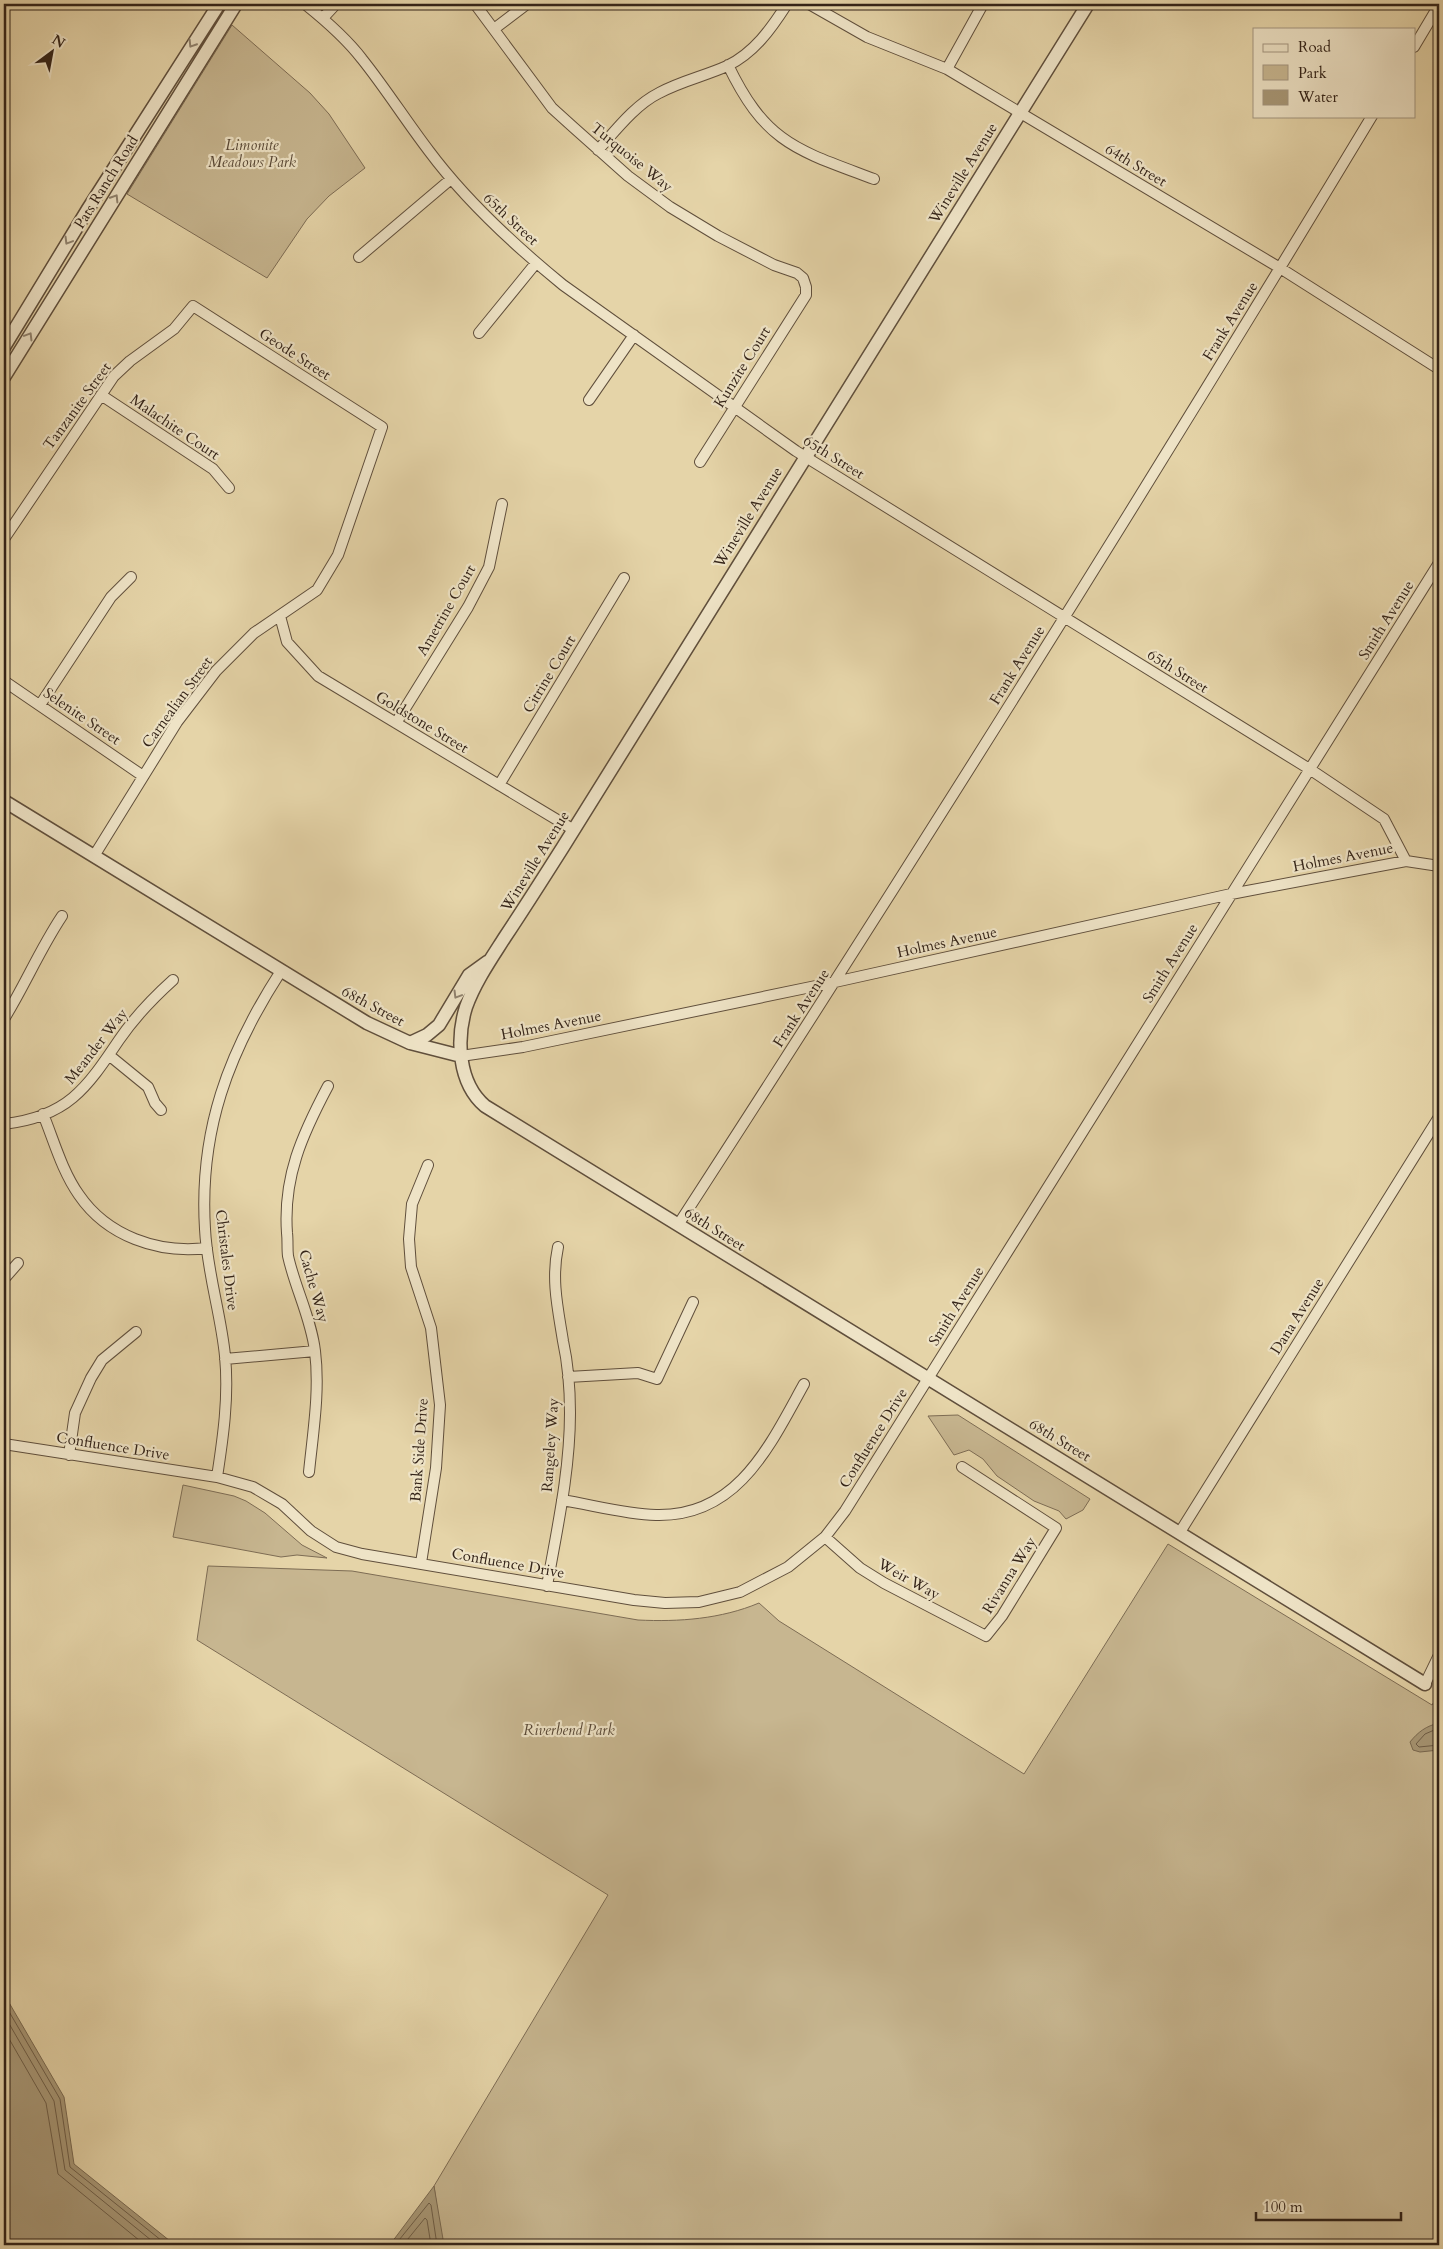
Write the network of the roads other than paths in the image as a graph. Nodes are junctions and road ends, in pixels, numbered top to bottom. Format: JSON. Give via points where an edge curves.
{"nodes":[{"id":1,"x":220,"y":4,"type":"edge"},
{"id":2,"x":236,"y":4,"type":"edge"},
{"id":3,"x":305,"y":4,"type":"edge"},
{"id":4,"x":336,"y":4,"type":"edge"},
{"id":5,"x":475,"y":4,"type":"edge"},
{"id":6,"x":527,"y":4,"type":"edge"},
{"id":7,"x":787,"y":4,"type":"edge"},
{"id":8,"x":809,"y":4,"type":"edge"},
{"id":9,"x":983,"y":4,"type":"edge"},
{"id":10,"x":1088,"y":4,"type":"edge"},
{"id":11,"x":1439,"y":5,"type":"edge"},
{"id":12,"x":323,"y":18,"type":"junction"},
{"id":13,"x":494,"y":30,"type":"junction"},
{"id":14,"x":1416,"y":44,"type":"edge"},
{"id":15,"x":728,"y":65,"type":"junction"},
{"id":16,"x":947,"y":69,"type":"junction"},
{"id":17,"x":1019,"y":112,"type":"junction"},
{"id":18,"x":1371,"y":118,"type":"edge"},
{"id":19,"x":598,"y":150,"type":"junction"},
{"id":20,"x":451,"y":179,"type":"junction"},
{"id":21,"x":874,"y":179,"type":"dead end"},
{"id":22,"x":359,"y":257,"type":"dead end"},
{"id":23,"x":536,"y":263,"type":"junction"},
{"id":24,"x":1280,"y":268,"type":"junction"},
{"id":25,"x":806,"y":287,"type":"joint"},
{"id":26,"x":193,"y":306,"type":"joint"},
{"id":27,"x":479,"y":332,"type":"dead end"},
{"id":28,"x":634,"y":335,"type":"junction"},
{"id":29,"x":4,"y":347,"type":"edge"},
{"id":30,"x":1439,"y":369,"type":"edge"},
{"id":31,"x":4,"y":377,"type":"edge"},
{"id":32,"x":100,"y":395,"type":"junction"},
{"id":33,"x":589,"y":400,"type":"dead end"},
{"id":34,"x":735,"y":407,"type":"junction"},
{"id":35,"x":382,"y":427,"type":"joint"},
{"id":36,"x":805,"y":456,"type":"junction"},
{"id":37,"x":700,"y":462,"type":"dead end"},
{"id":38,"x":229,"y":488,"type":"dead end"},
{"id":39,"x":502,"y":504,"type":"dead end"},
{"id":40,"x":4,"y":539,"type":"edge"},
{"id":41,"x":1439,"y":563,"type":"edge"},
{"id":42,"x":131,"y":577,"type":"dead end"},
{"id":43,"x":624,"y":578,"type":"dead end"},
{"id":44,"x":280,"y":616,"type":"junction"},
{"id":45,"x":1064,"y":618,"type":"junction"},
{"id":46,"x":4,"y":681,"type":"edge"},
{"id":47,"x":40,"y":704,"type":"junction"},
{"id":48,"x":396,"y":723,"type":"junction"},
{"id":49,"x":1311,"y":770,"type":"junction"},
{"id":50,"x":143,"y":776,"type":"junction"},
{"id":51,"x":499,"y":785,"type":"junction"},
{"id":52,"x":4,"y":801,"type":"edge"},
{"id":53,"x":574,"y":830,"type":"junction"},
{"id":54,"x":94,"y":856,"type":"junction"},
{"id":55,"x":1406,"y":860,"type":"junction"},
{"id":56,"x":1439,"y":866,"type":"edge"},
{"id":57,"x":1231,"y":894,"type":"junction"},
{"id":58,"x":62,"y":916,"type":"dead end"},
{"id":59,"x":490,"y":961,"type":"junction"},
{"id":60,"x":281,"y":972,"type":"junction"},
{"id":61,"x":173,"y":980,"type":"dead end"},
{"id":62,"x":836,"y":982,"type":"junction"},
{"id":63,"x":4,"y":1019,"type":"edge"},
{"id":64,"x":410,"y":1043,"type":"junction"},
{"id":65,"x":110,"y":1056,"type":"junction"},
{"id":66,"x":461,"y":1056,"type":"junction"},
{"id":67,"x":328,"y":1086,"type":"dead end"},
{"id":68,"x":161,"y":1110,"type":"dead end"},
{"id":69,"x":43,"y":1114,"type":"junction"},
{"id":70,"x":1439,"y":1117,"type":"edge"},
{"id":71,"x":4,"y":1124,"type":"edge"},
{"id":72,"x":428,"y":1166,"type":"dead end"},
{"id":73,"x":678,"y":1225,"type":"junction"},
{"id":74,"x":558,"y":1247,"type":"dead end"},
{"id":75,"x":207,"y":1248,"type":"junction"},
{"id":76,"x":18,"y":1263,"type":"dead end"},
{"id":77,"x":4,"y":1279,"type":"edge"},
{"id":78,"x":693,"y":1302,"type":"dead end"},
{"id":79,"x":136,"y":1332,"type":"dead end"},
{"id":80,"x":315,"y":1350,"type":"junction"},
{"id":81,"x":225,"y":1359,"type":"junction"},
{"id":82,"x":568,"y":1377,"type":"junction"},
{"id":83,"x":928,"y":1379,"type":"junction"},
{"id":84,"x":804,"y":1384,"type":"dead end"},
{"id":85,"x":4,"y":1444,"type":"edge"},
{"id":86,"x":69,"y":1455,"type":"junction"},
{"id":87,"x":962,"y":1467,"type":"dead end"},
{"id":88,"x":309,"y":1472,"type":"dead end"},
{"id":89,"x":217,"y":1478,"type":"junction"},
{"id":90,"x":562,"y":1500,"type":"junction"},
{"id":91,"x":1180,"y":1532,"type":"junction"},
{"id":92,"x":825,"y":1537,"type":"junction"},
{"id":93,"x":421,"y":1563,"type":"junction"},
{"id":94,"x":547,"y":1586,"type":"junction"},
{"id":95,"x":986,"y":1636,"type":"joint"},
{"id":96,"x":1439,"y":1655,"type":"edge"},
{"id":97,"x":1425,"y":1684,"type":"joint"}],
"edges":[{"from":1,"to":29,"type":"street","name":"Pats Ranch Road","one_way":true},
{"from":31,"to":2,"type":"street","name":"Pats Ranch Road","one_way":true},
{"from":3,"to":12,"type":"street","name":"65th Street"},
{"from":4,"to":12,"type":"street"},
{"from":5,"to":13,"type":"street","name":"Turquoise Way"},
{"from":6,"to":13,"type":"street"},
{"from":7,"to":15,"type":"street","via":[[757,44]]},
{"from":8,"to":16,"type":"street","name":"64th Street","via":[[867,38]]},
{"from":9,"to":16,"type":"street"},
{"from":10,"to":17,"type":"street","name":"Wineville Avenue"},
{"from":11,"to":14,"type":"street"},
{"from":12,"to":20,"type":"street","name":"65th Street","via":[[361,58]]},
{"from":13,"to":19,"type":"street","name":"Turquoise Way","via":[[552,108]]},
{"from":15,"to":19,"type":"street","via":[[658,93],[631,114]]},
{"from":15,"to":21,"type":"street","via":[[751,107],[776,134],[810,155]]},
{"from":16,"to":17,"type":"street","name":"64th Street"},
{"from":17,"to":24,"type":"street","name":"64th Street"},
{"from":17,"to":36,"type":"street","name":"Wineville Avenue"},
{"from":18,"to":24,"type":"street","name":"Frank Avenue"},
{"from":19,"to":25,"type":"street","name":"Turquoise Way","via":[[670,207],[774,265],[798,273]]},
{"from":20,"to":22,"type":"street"},
{"from":20,"to":23,"type":"street","name":"65th Street"},
{"from":23,"to":27,"type":"street"},
{"from":23,"to":28,"type":"street","name":"65th Street"},
{"from":24,"to":30,"type":"street","name":"64th Street"},
{"from":24,"to":45,"type":"street","name":"Frank Avenue"},
{"from":25,"to":34,"type":"street","name":"Kunzite Court","via":[[806,295]]},
{"from":26,"to":32,"type":"street","name":"Tanzanite Street","via":[[174,329],[114,376]]},
{"from":26,"to":35,"type":"street","name":"Geode Street"},
{"from":28,"to":33,"type":"street"},
{"from":28,"to":34,"type":"street","name":"65th Street"},
{"from":32,"to":38,"type":"street","name":"Malachite Court","via":[[213,469]]},
{"from":32,"to":40,"type":"street","name":"Tanzanite Street"},
{"from":34,"to":36,"type":"street","name":"65th Street"},
{"from":34,"to":37,"type":"street","name":"Kunzite Court"},
{"from":35,"to":44,"type":"street","name":"Carnealian Street","via":[[338,555],[317,590]]},
{"from":36,"to":45,"type":"street","name":"65th Street"},
{"from":36,"to":53,"type":"street","name":"Wineville Avenue"},
{"from":39,"to":48,"type":"street","name":"Ametrine Court","via":[[489,567]]},
{"from":41,"to":49,"type":"street","name":"Smith Avenue"},
{"from":42,"to":47,"type":"street","via":[[110,596]]},
{"from":43,"to":51,"type":"street","name":"Citrine Court"},
{"from":44,"to":48,"type":"street","name":"Goldstone Street","via":[[287,642],[318,676]]},
{"from":44,"to":50,"type":"street","name":"Carnealian Street","via":[[254,633],[216,671],[177,722]]},
{"from":45,"to":49,"type":"street","name":"65th Street"},
{"from":45,"to":62,"type":"street","name":"Frank Avenue"},
{"from":46,"to":47,"type":"street","name":"Selenite Street"},
{"from":47,"to":50,"type":"street","name":"Selenite Street"},
{"from":48,"to":51,"type":"street","name":"Goldstone Street"},
{"from":49,"to":55,"type":"street","name":"65th Street","via":[[1384,819]]},
{"from":49,"to":57,"type":"street","name":"Smith Avenue"},
{"from":50,"to":54,"type":"street","name":"Carnealian Street"},
{"from":51,"to":53,"type":"street","name":"Goldstone Street"},
{"from":52,"to":54,"type":"street","name":"68th Street"},
{"from":53,"to":59,"type":"street","name":"Wineville Avenue"},
{"from":54,"to":60,"type":"street","name":"68th Street"},
{"from":55,"to":56,"type":"street","name":"Holmes Avenue"},
{"from":55,"to":57,"type":"street","name":"Holmes Avenue"},
{"from":57,"to":62,"type":"street","name":"Holmes Avenue"},
{"from":57,"to":83,"type":"street","name":"Smith Avenue"},
{"from":58,"to":63,"type":"street","via":[[45,941],[23,989]]},
{"from":59,"to":64,"type":"street","one_way":true,"via":[[469,975],[439,1026]]},
{"from":59,"to":66,"type":"street","name":"Wineville Avenue","via":[[466,1006]]},
{"from":60,"to":64,"type":"street","name":"68th Street","via":[[367,1023]]},
{"from":60,"to":75,"type":"street","name":"Christales Drive","via":[[244,1034],[220,1090],[207,1155],[204,1190]]},
{"from":61,"to":65,"type":"street","name":"Meander Way","via":[[136,1018]]},
{"from":62,"to":66,"type":"street","name":"Holmes Avenue"},
{"from":62,"to":73,"type":"street","name":"Frank Avenue"},
{"from":64,"to":66,"type":"street","name":"68th Street"},
{"from":65,"to":68,"type":"street","via":[[148,1088]]},
{"from":65,"to":69,"type":"street","name":"Meander Way","via":[[71,1101]]},
{"from":66,"to":73,"type":"street","name":"68th Street","via":[[468,1086],[485,1106]]},
{"from":67,"to":80,"type":"street","name":"Cache Way","via":[[298,1148],[285,1212],[288,1256]]},
{"from":69,"to":71,"type":"street","name":"Meander Way","via":[[23,1122]]},
{"from":69,"to":75,"type":"street","via":[[72,1184],[88,1207],[101,1218],[135,1240],[180,1249]]},
{"from":70,"to":91,"type":"street","name":"Dana Avenue"},
{"from":72,"to":93,"type":"street","name":"Bank Side Drive","via":[[412,1204],[409,1239],[411,1267],[431,1328],[440,1405],[436,1468]]},
{"from":73,"to":83,"type":"street","name":"68th Street"},
{"from":74,"to":82,"type":"street","name":"Rangeley Way","via":[[554,1288]]},
{"from":75,"to":81,"type":"street","name":"Christales Drive"},
{"from":76,"to":77,"type":"street"},
{"from":78,"to":82,"type":"street","via":[[656,1379],[638,1373]]},
{"from":79,"to":86,"type":"street","via":[[102,1360],[91,1378],[75,1413]]},
{"from":80,"to":81,"type":"street"},
{"from":80,"to":88,"type":"street","name":"Cache Way","via":[[316,1404]]},
{"from":81,"to":89,"type":"street","name":"Christales Drive","via":[[224,1419]]},
{"from":82,"to":90,"type":"street","name":"Rangeley Way","via":[[570,1412]]},
{"from":83,"to":91,"type":"street","name":"68th Street"},
{"from":83,"to":92,"type":"street","name":"Confluence Drive","via":[[845,1511]]},
{"from":84,"to":90,"type":"street","via":[[758,1463],[738,1483],[710,1503],[694,1510],[657,1514]]},
{"from":85,"to":86,"type":"street","name":"Confluence Drive"},
{"from":86,"to":89,"type":"street","name":"Confluence Drive"},
{"from":87,"to":95,"type":"street","name":"Rivanna Way","via":[[1056,1528],[1002,1616]]},
{"from":89,"to":93,"type":"street","name":"Confluence Drive","via":[[253,1487],[282,1504],[336,1547]]},
{"from":90,"to":94,"type":"street","name":"Rangeley Way"},
{"from":91,"to":97,"type":"street","name":"68th Street"},
{"from":92,"to":94,"type":"street","name":"Confluence Drive","via":[[788,1567],[757,1584],[740,1592],[699,1602],[648,1602]]},
{"from":92,"to":95,"type":"street","name":"Weir Way","via":[[860,1568],[884,1583]]},
{"from":93,"to":94,"type":"street","name":"Confluence Drive"},
{"from":96,"to":97,"type":"street"}]}
